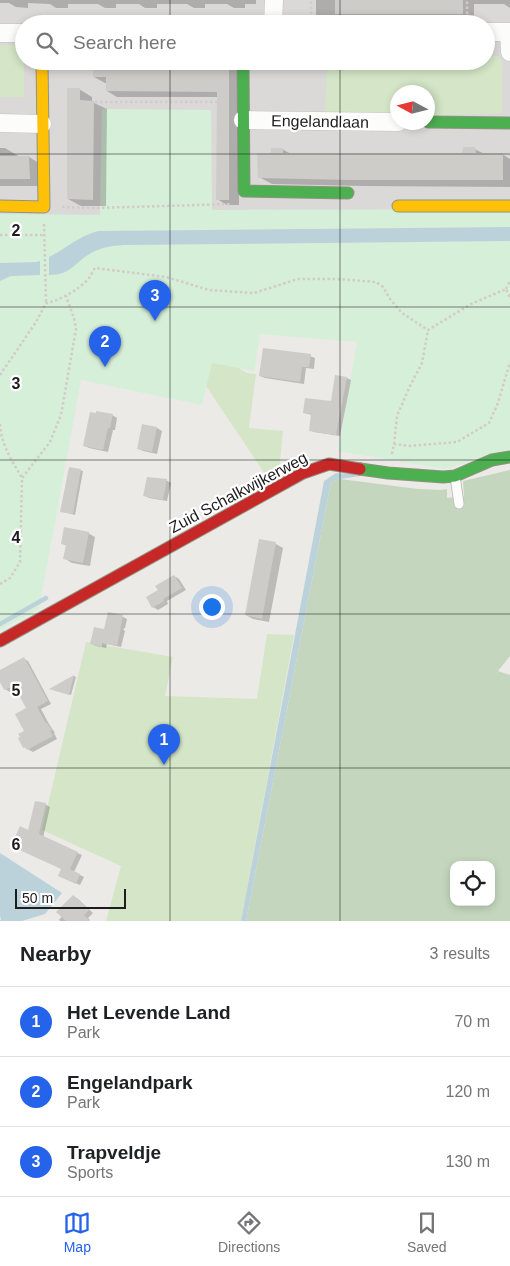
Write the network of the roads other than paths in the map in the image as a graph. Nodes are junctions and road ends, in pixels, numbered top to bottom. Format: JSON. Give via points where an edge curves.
{"nodes":[{"id":1,"x":274,"y":0,"type":"edge"},
{"id":2,"x":273,"y":15,"type":"edge"},
{"id":3,"x":495,"y":32,"type":"edge"},
{"id":4,"x":510,"y":32,"type":"edge"},
{"id":5,"x":0,"y":33,"type":"edge"},
{"id":6,"x":15,"y":34,"type":"edge"},
{"id":7,"x":510,"y":52,"type":"edge"},
{"id":8,"x":42,"y":70,"type":"edge"},
{"id":9,"x":243,"y":70,"type":"edge"},
{"id":10,"x":243,"y":111,"type":"junction"},
{"id":11,"x":390,"y":121,"type":"edge"},
{"id":12,"x":435,"y":122,"type":"edge"},
{"id":13,"x":0,"y":123,"type":"edge"},
{"id":14,"x":510,"y":123,"type":"edge"},
{"id":15,"x":42,"y":124,"type":"junction"},
{"id":16,"x":348,"y":193,"type":"dead end"},
{"id":17,"x":0,"y":206,"type":"edge"},
{"id":18,"x":398,"y":206,"type":"dead end"},
{"id":19,"x":510,"y":206,"type":"edge"},
{"id":20,"x":510,"y":457,"type":"edge"},
{"id":21,"x":455,"y":476,"type":"junction"},
{"id":22,"x":459,"y":504,"type":"dead end"},
{"id":23,"x":0,"y":641,"type":"edge"}],
"edges":[{"from":1,"to":2,"type":"street"},
{"from":3,"to":4,"type":"street"},
{"from":4,"to":7,"type":"street"},
{"from":5,"to":6,"type":"street"},
{"from":8,"to":15,"type":"street"},
{"from":9,"to":10,"type":"street"},
{"from":10,"to":11,"type":"street","name":"Engelandlaan"},
{"from":10,"to":16,"type":"street","via":[[244,191]]},
{"from":12,"to":14,"type":"street"},
{"from":13,"to":15,"type":"street"},
{"from":15,"to":17,"type":"street","via":[[44,207]]},
{"from":18,"to":19,"type":"street"},
{"from":20,"to":21,"type":"street","name":"Zuid Schalkwijkerweg","via":[[492,460]]},
{"from":21,"to":22,"type":"lane"},
{"from":21,"to":23,"type":"street","name":"Zuid Schalkwijkerweg","via":[[388,473],[329,464],[303,473]]}]}
